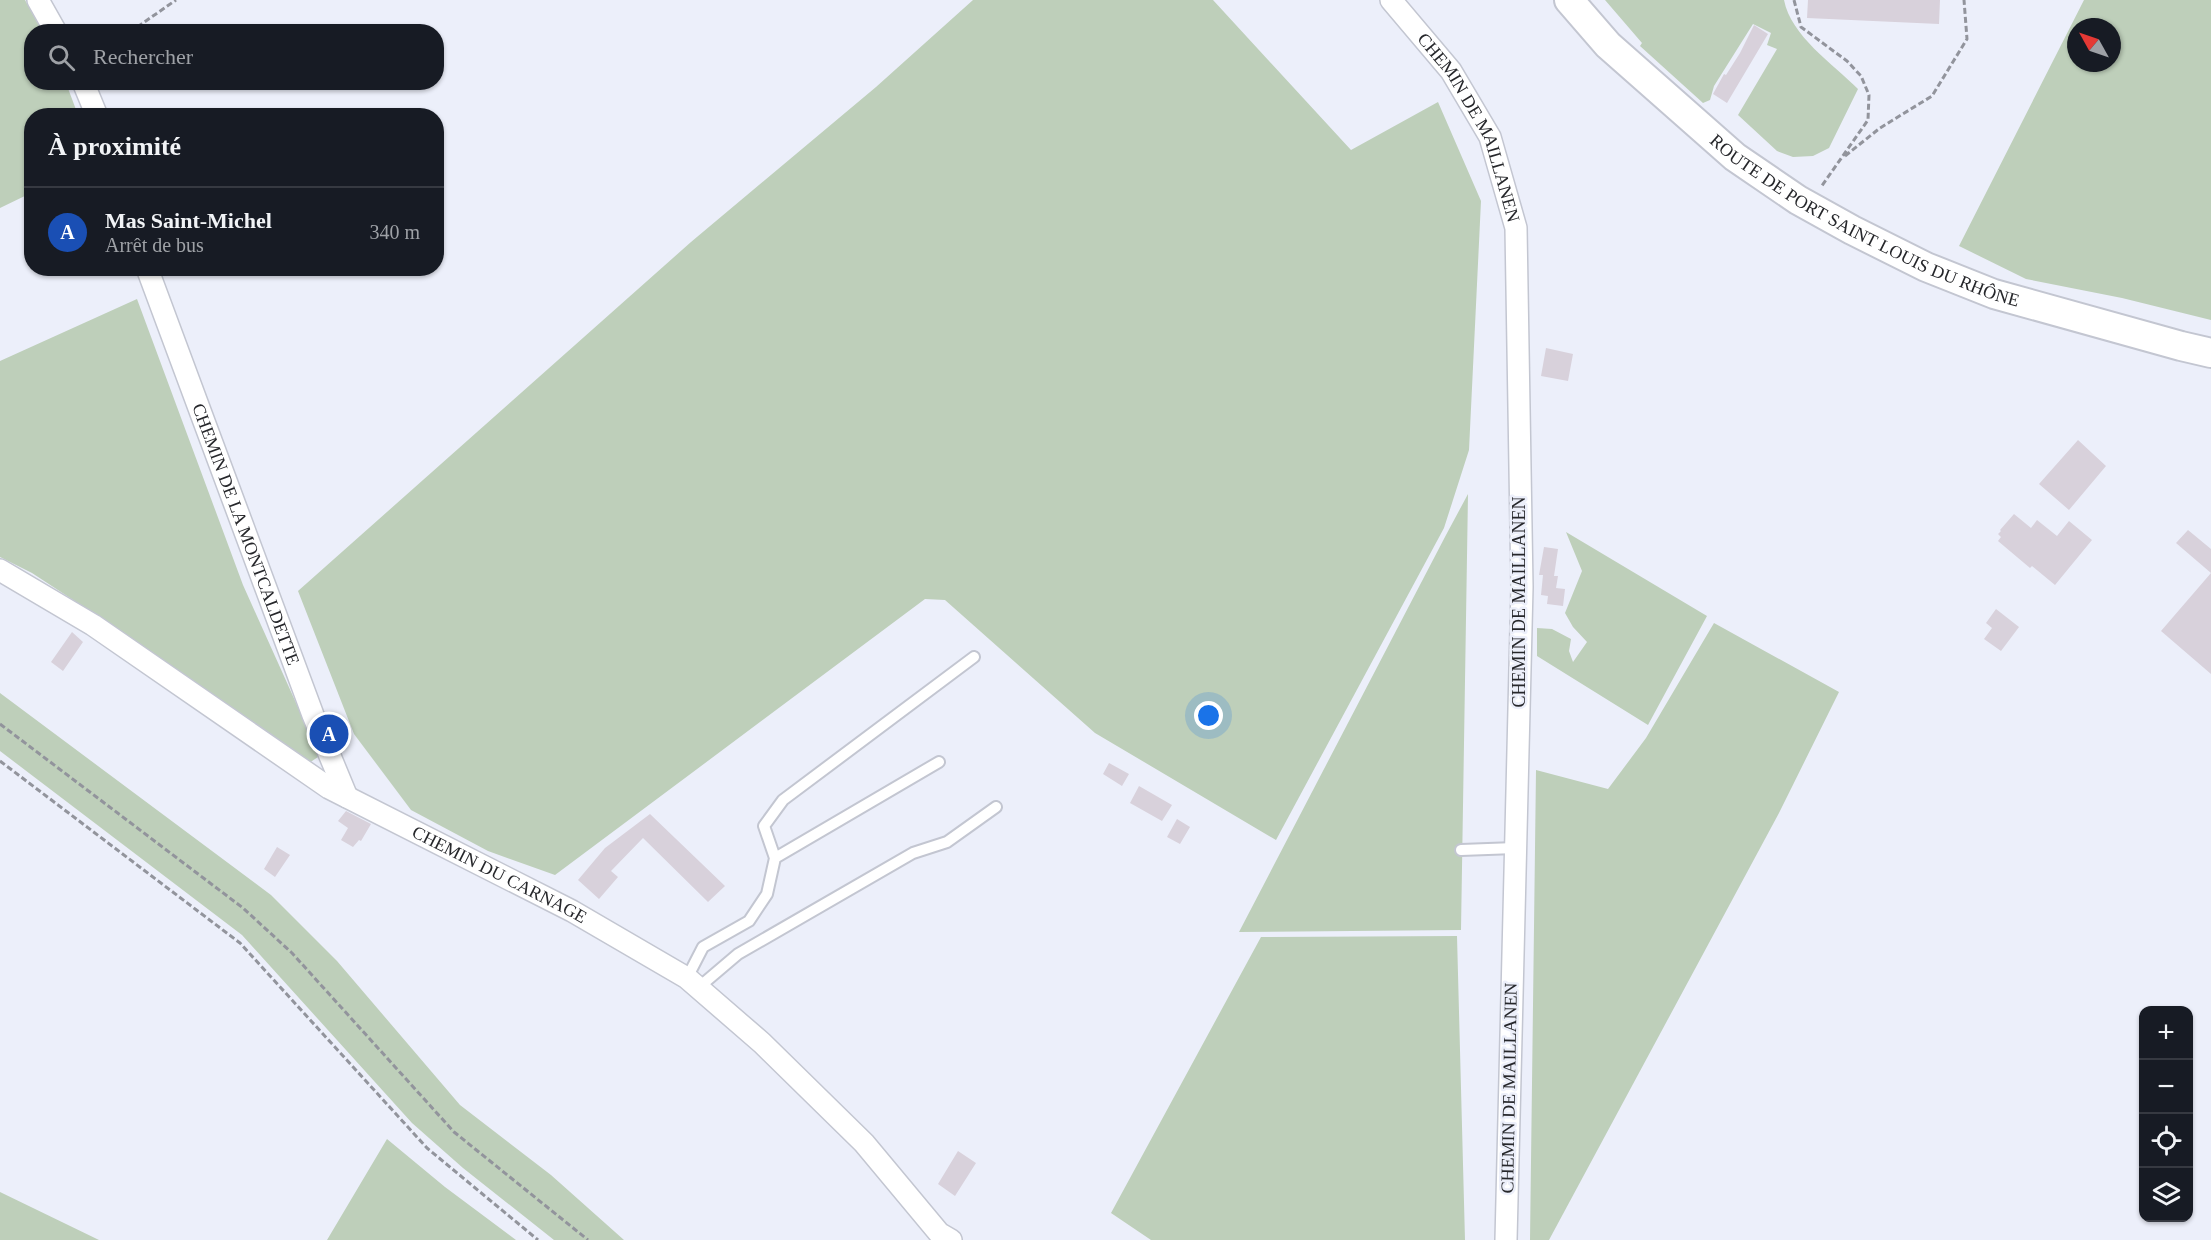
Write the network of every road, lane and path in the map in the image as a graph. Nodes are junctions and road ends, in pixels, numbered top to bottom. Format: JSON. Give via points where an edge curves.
{"nodes":[{"id":1,"x":38,"y":0,"type":"edge"},
{"id":2,"x":176,"y":0,"type":"edge"},
{"id":3,"x":1391,"y":0,"type":"edge"},
{"id":4,"x":1569,"y":0,"type":"edge"},
{"id":5,"x":1794,"y":0,"type":"edge"},
{"id":6,"x":1964,"y":0,"type":"edge"},
{"id":7,"x":52,"y":24,"type":"edge"},
{"id":8,"x":142,"y":24,"type":"edge"},
{"id":9,"x":86,"y":90,"type":"edge"},
{"id":10,"x":94,"y":108,"type":"edge"},
{"id":11,"x":1842,"y":159,"type":"junction"},
{"id":12,"x":1808,"y":206,"type":"junction"},
{"id":13,"x":150,"y":276,"type":"edge"},
{"id":14,"x":2211,"y":353,"type":"edge"},
{"id":15,"x":0,"y":570,"type":"edge"},
{"id":16,"x":974,"y":657,"type":"dead end"},
{"id":17,"x":0,"y":724,"type":"edge"},
{"id":18,"x":0,"y":761,"type":"edge"},
{"id":19,"x":939,"y":762,"type":"dead end"},
{"id":20,"x":347,"y":797,"type":"junction"},
{"id":21,"x":996,"y":807,"type":"dead end"},
{"id":22,"x":1515,"y":848,"type":"junction"},
{"id":23,"x":1461,"y":850,"type":"dead end"},
{"id":24,"x":775,"y":858,"type":"junction"},
{"id":25,"x":692,"y":983,"type":"junction"},
{"id":26,"x":538,"y":1240,"type":"edge"},
{"id":27,"x":588,"y":1240,"type":"edge"},
{"id":28,"x":951,"y":1240,"type":"edge"},
{"id":29,"x":1506,"y":1240,"type":"edge"}],
"edges":[{"from":1,"to":7,"type":"street"},
{"from":2,"to":8,"type":"path"},
{"from":3,"to":22,"type":"street","name":"CHEMIN DE MAILLANEN","via":[[1451,71],[1490,137],[1516,228],[1522,586]]},
{"from":4,"to":12,"type":"main road","name":"ROUTE DE PORT SAINT LOUIS DU RHÔNE","via":[[1608,45],[1735,157]]},
{"from":5,"to":11,"type":"path","via":[[1801,27],[1847,61],[1861,76],[1869,95],[1868,120]]},
{"from":6,"to":11,"type":"path","via":[[1967,39],[1932,96],[1880,128]]},
{"from":9,"to":10,"type":"street"},
{"from":11,"to":12,"type":"path"},
{"from":12,"to":14,"type":"main road","name":"ROUTE DE PORT SAINT LOUIS DU RHÔNE","via":[[1926,267],[1994,294]]},
{"from":13,"to":20,"type":"street","name":"CHEMIN DE LA MONTCALDETTE"},
{"from":15,"to":20,"type":"street","name":"CHEMIN DU CARNAGE","via":[[93,626]]},
{"from":16,"to":24,"type":"lane","via":[[783,800],[764,826]]},
{"from":17,"to":27,"type":"path","via":[[243,908],[306,969],[454,1132]]},
{"from":18,"to":26,"type":"path","via":[[240,944],[427,1149]]},
{"from":19,"to":24,"type":"lane"},
{"from":20,"to":25,"type":"street","name":"CHEMIN DU CARNAGE","via":[[572,911]]},
{"from":21,"to":25,"type":"lane","via":[[946,842],[914,853]]},
{"from":22,"to":23,"type":"lane"},
{"from":22,"to":29,"type":"street","name":"CHEMIN DE MAILLANEN"},
{"from":24,"to":25,"type":"lane","via":[[767,894],[749,921],[703,947]]},
{"from":25,"to":28,"type":"street","name":"CHEMIN DU CARNAGE","via":[[762,1043],[864,1143],[939,1233]]}]}
